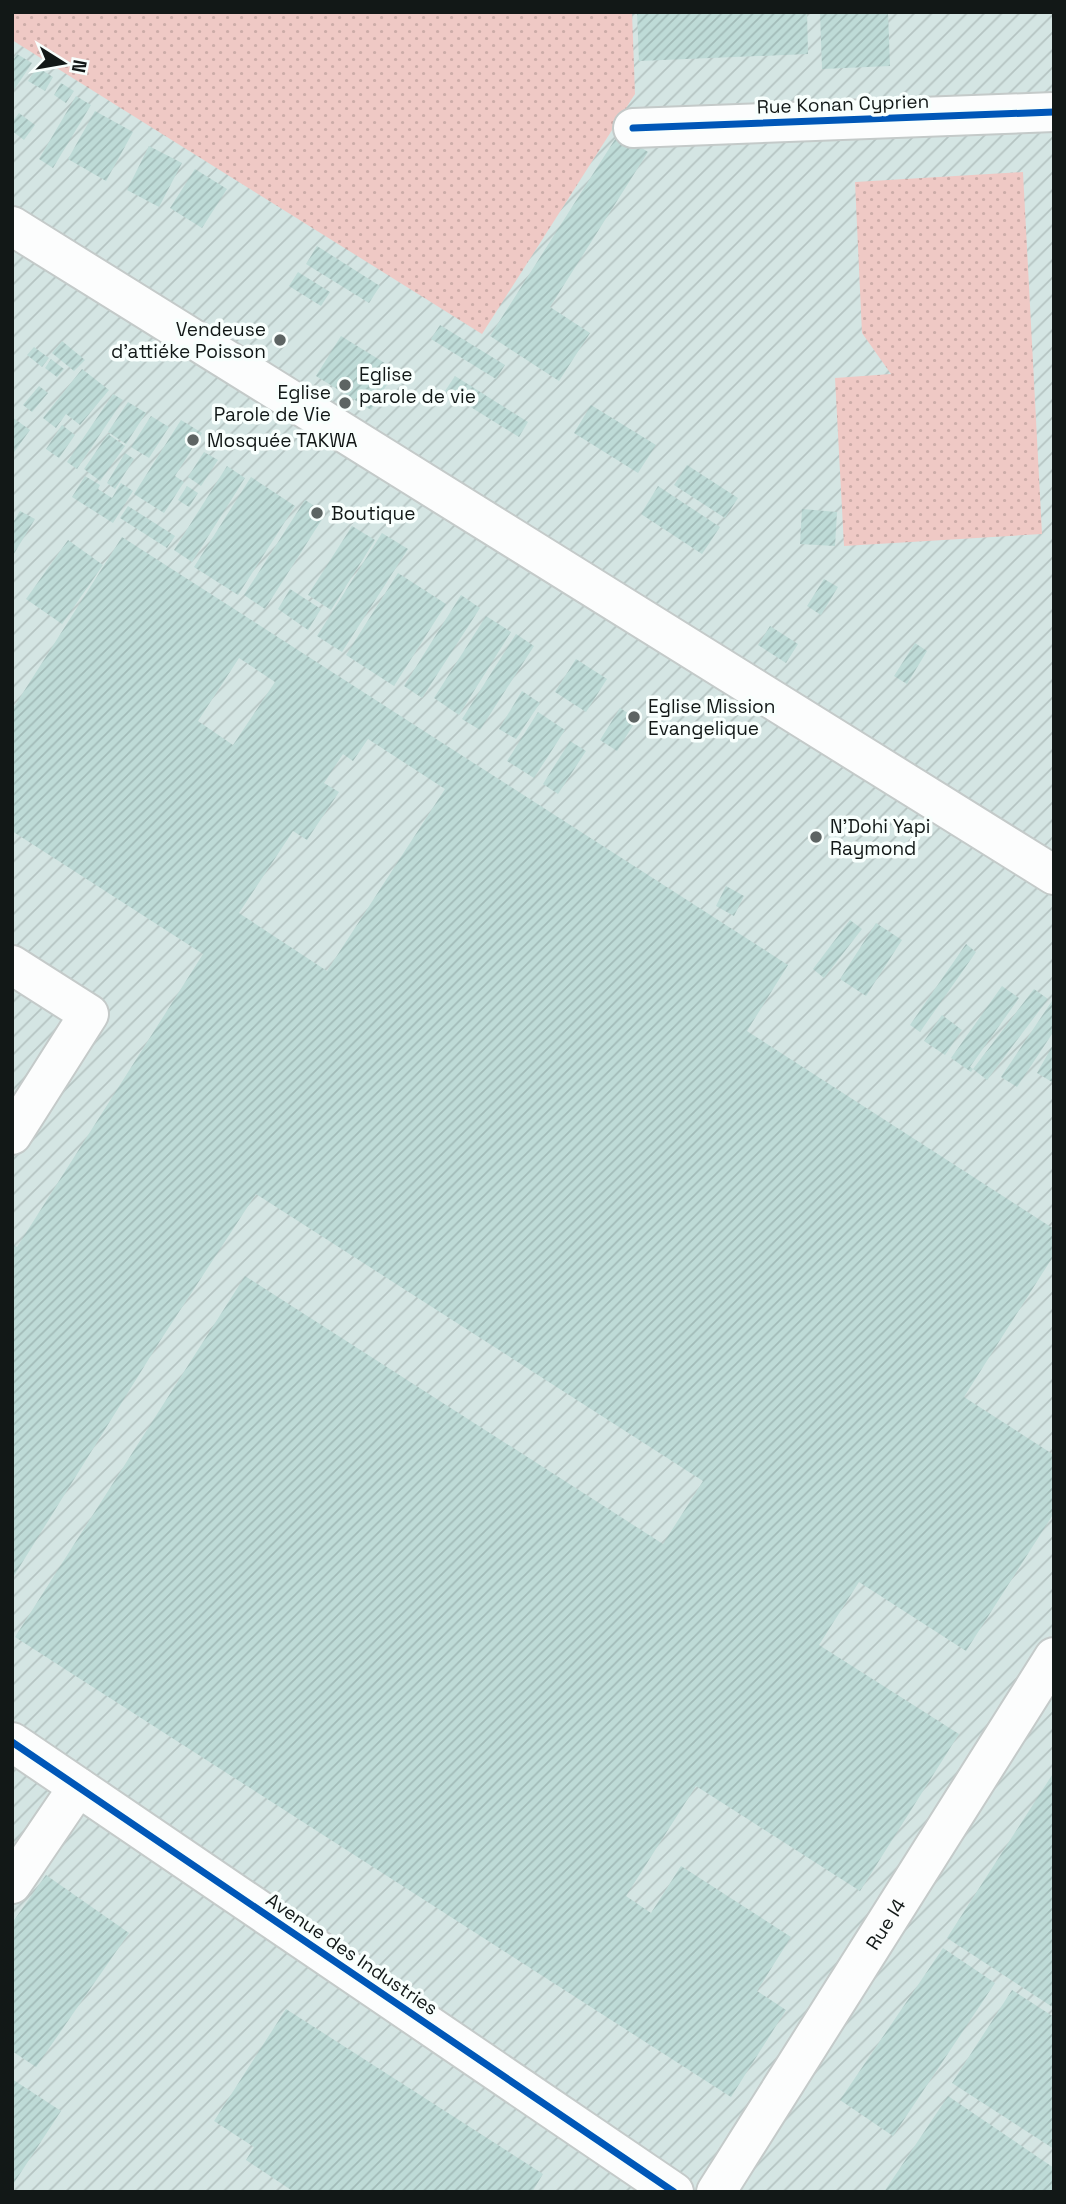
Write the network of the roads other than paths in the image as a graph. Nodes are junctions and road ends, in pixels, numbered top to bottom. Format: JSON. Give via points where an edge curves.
{"nodes":[{"id":1,"x":1054,"y":113,"type":"edge"},
{"id":2,"x":633,"y":128,"type":"dead end"},
{"id":3,"x":12,"y":226,"type":"edge"},
{"id":4,"x":1054,"y":875,"type":"edge"},
{"id":5,"x":12,"y":965,"type":"edge"},
{"id":6,"x":12,"y":1135,"type":"edge"},
{"id":7,"x":1054,"y":1657,"type":"edge"},
{"id":8,"x":12,"y":1742,"type":"edge"},
{"id":9,"x":78,"y":1787,"type":"junction"},
{"id":10,"x":12,"y":1884,"type":"edge"},
{"id":11,"x":674,"y":2192,"type":"edge"},
{"id":12,"x":716,"y":2192,"type":"edge"}],
"edges":[{"from":1,"to":2,"type":"street","name":"Rue Konan Cyprien"},
{"from":3,"to":4,"type":"street"},
{"from":5,"to":6,"type":"street","via":[[89,1014]]},
{"from":7,"to":12,"type":"street","name":"Rue I4"},
{"from":8,"to":9,"type":"street","name":"Avenue des Industries"},
{"from":9,"to":10,"type":"street"},
{"from":9,"to":11,"type":"street","name":"Avenue des Industries"}]}
